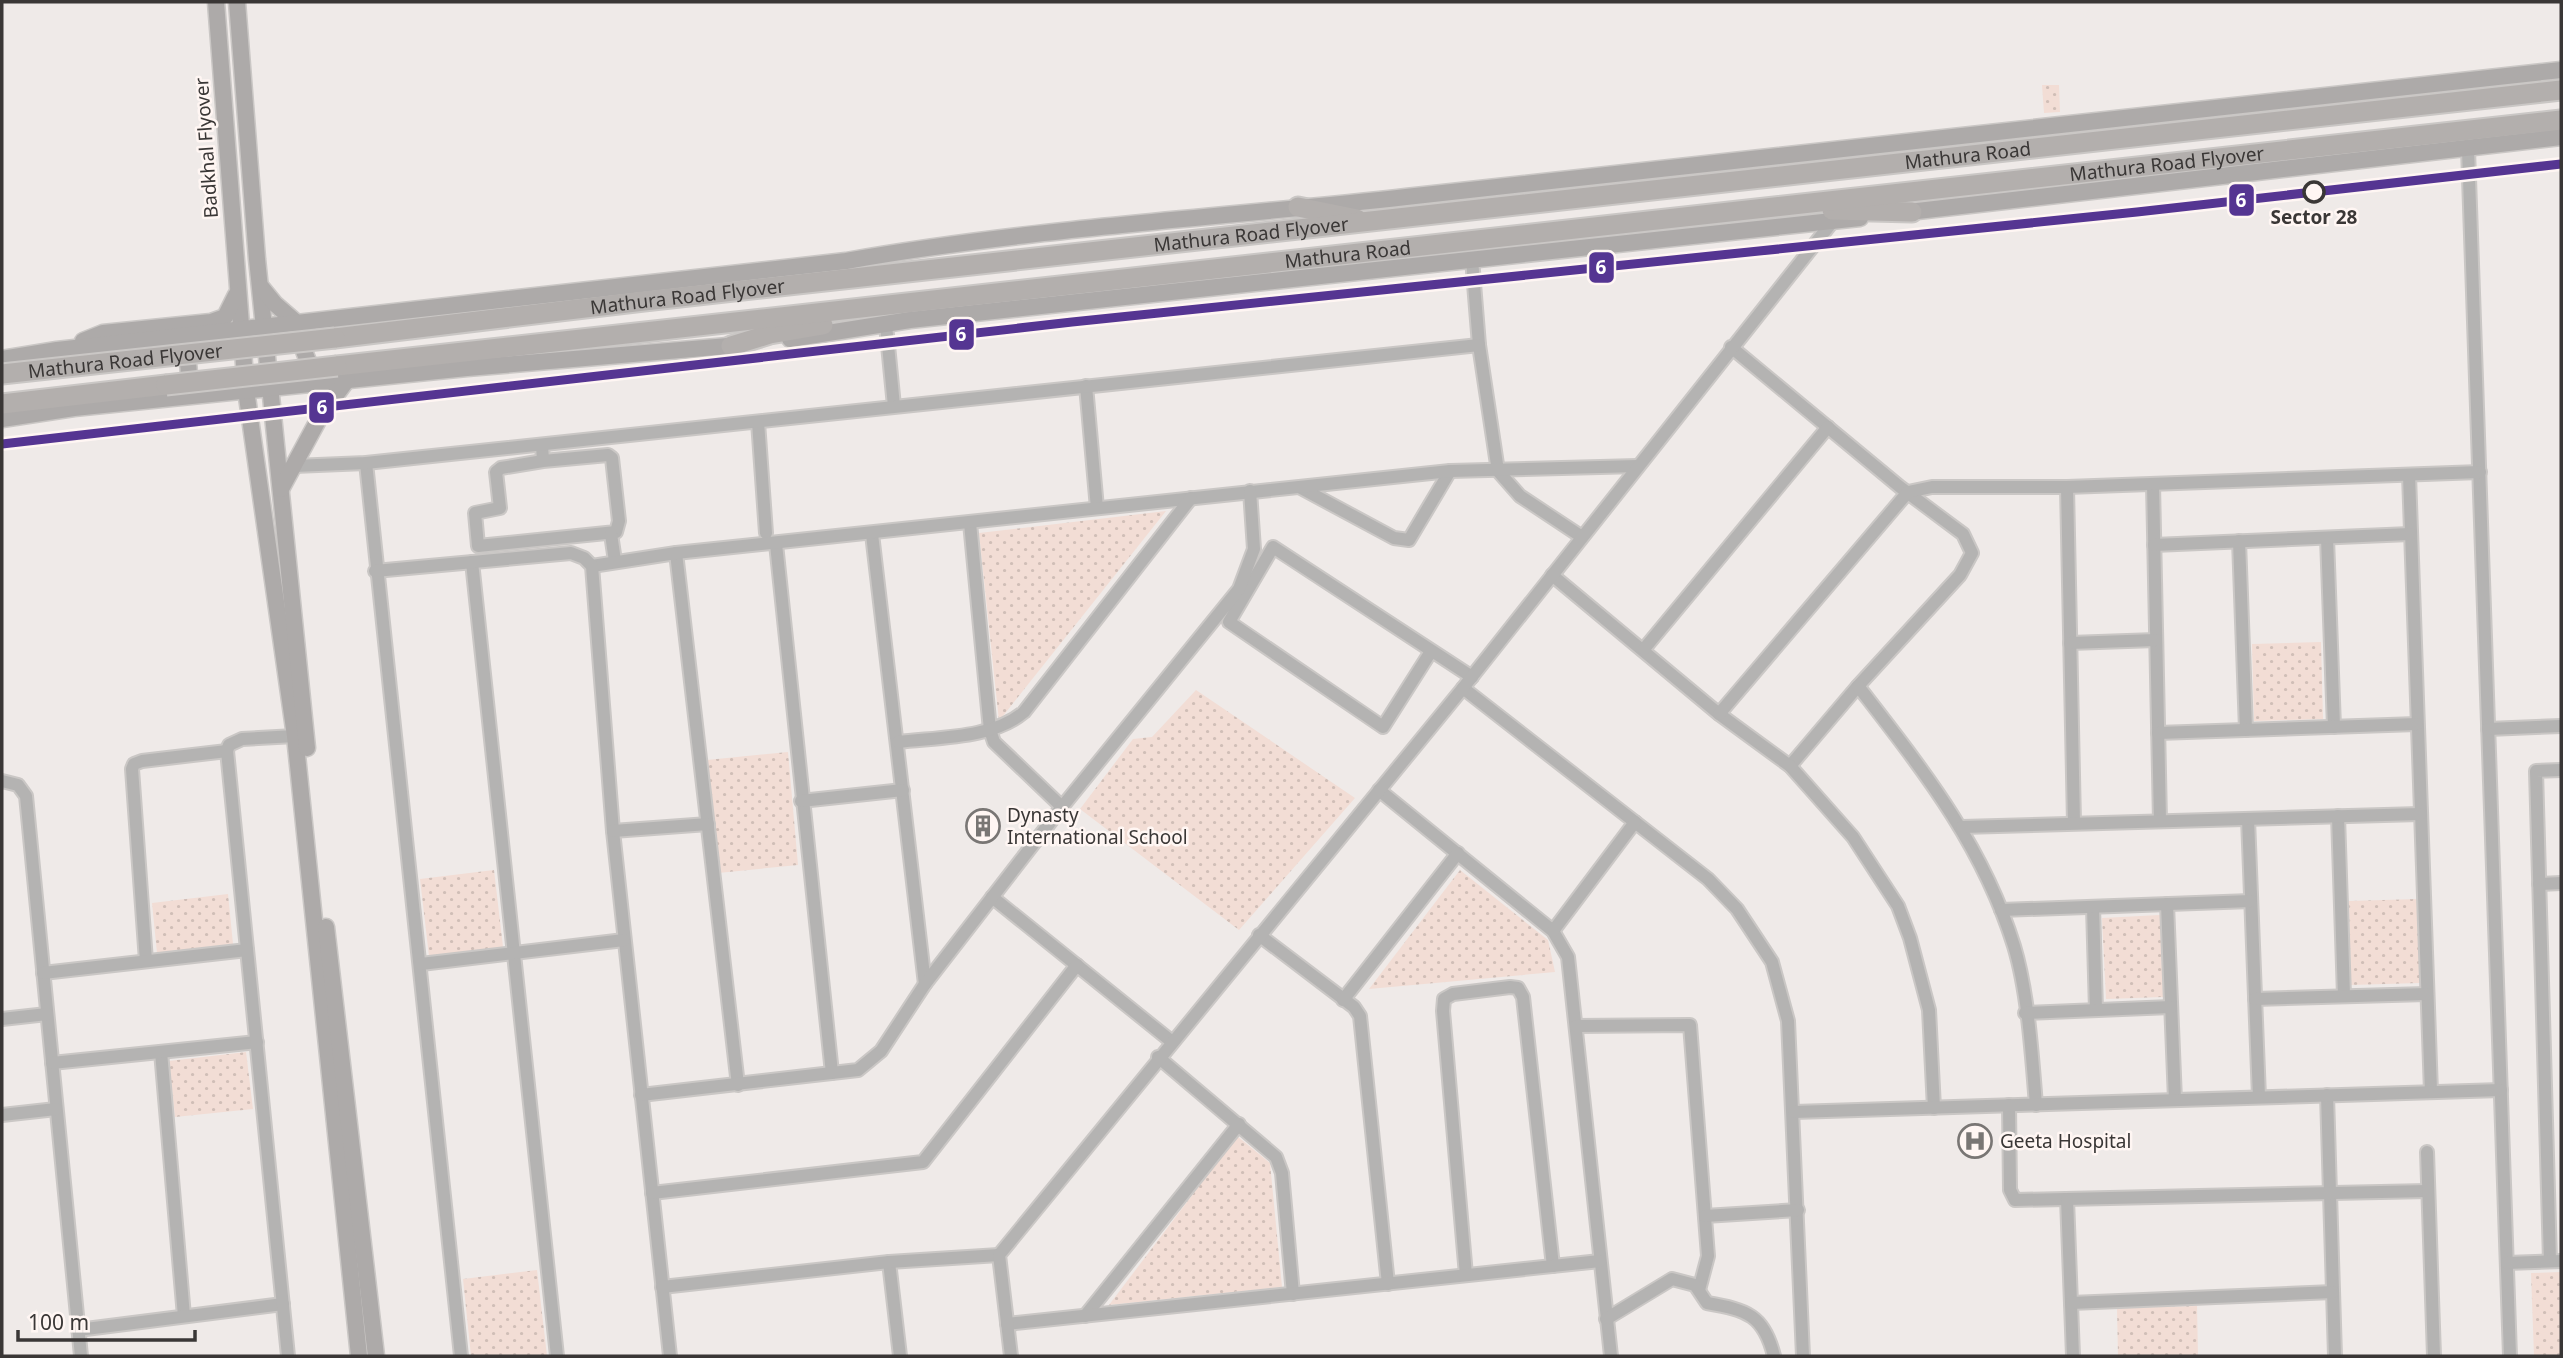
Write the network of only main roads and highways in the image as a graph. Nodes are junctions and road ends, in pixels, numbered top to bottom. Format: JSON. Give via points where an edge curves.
{"nodes":[{"id":1,"x":216,"y":2,"type":"edge"},
{"id":2,"x":236,"y":2,"type":"edge"},
{"id":3,"x":2561,"y":70,"type":"edge"},
{"id":4,"x":2561,"y":90,"type":"edge"},
{"id":5,"x":2561,"y":120,"type":"edge"},
{"id":6,"x":2561,"y":137,"type":"edge"},
{"id":7,"x":1772,"y":207,"type":"junction"},
{"id":8,"x":1298,"y":208,"type":"junction"},
{"id":9,"x":1912,"y":212,"type":"junction"},
{"id":10,"x":1375,"y":222,"type":"junction"},
{"id":11,"x":261,"y":286,"type":"junction"},
{"id":12,"x":237,"y":291,"type":"junction"},
{"id":13,"x":923,"y":302,"type":"junction"},
{"id":14,"x":305,"y":323,"type":"junction"},
{"id":15,"x":265,"y":328,"type":"junction"},
{"id":16,"x":241,"y":330,"type":"junction"},
{"id":17,"x":167,"y":338,"type":"junction"},
{"id":18,"x":731,"y":346,"type":"junction"},
{"id":19,"x":57,"y":350,"type":"junction"},
{"id":20,"x":2,"y":359,"type":"edge"},
{"id":21,"x":2,"y":374,"type":"edge"},
{"id":22,"x":347,"y":380,"type":"junction"},
{"id":23,"x":319,"y":383,"type":"junction"},
{"id":24,"x":272,"y":388,"type":"junction"},
{"id":25,"x":246,"y":390,"type":"junction"},
{"id":26,"x":180,"y":397,"type":"junction"},
{"id":27,"x":2,"y":404,"type":"edge"},
{"id":28,"x":2,"y":419,"type":"edge"},
{"id":29,"x":281,"y":489,"type":"junction"},
{"id":30,"x":359,"y":1356,"type":"edge"},
{"id":31,"x":376,"y":1356,"type":"edge"}],
"edges":[{"from":1,"to":12,"type":"main road","name":"Badkhal Flyover"},
{"from":2,"to":11,"type":"main road"},
{"from":3,"to":8,"type":"main road"},
{"from":4,"to":10,"type":"highway","name":"Mathura Road"},
{"from":5,"to":7,"type":"highway","name":"Mathura Road Flyover"},
{"from":6,"to":9,"type":"main road"},
{"from":7,"to":9,"type":"highway"},
{"from":7,"to":13,"type":"highway","name":"Mathura Road"},
{"from":8,"to":10,"type":"highway"},
{"from":8,"to":14,"type":"main road","via":[[1017,234],[846,261]]},
{"from":9,"to":18,"type":"main road"},
{"from":10,"to":21,"type":"highway","name":"Mathura Road Flyover","bridge":true},
{"from":11,"to":14,"type":"main road","via":[[275,304]]},
{"from":11,"to":15,"type":"main road"},
{"from":12,"to":16,"type":"main road","name":"Badkhal Flyover"},
{"from":12,"to":19,"type":"main road","via":[[225,317],[211,322],[103,333]]},
{"from":13,"to":18,"type":"highway"},
{"from":13,"to":27,"type":"highway","name":"Mathura Road Flyover","bridge":true},
{"from":14,"to":15,"type":"main road"},
{"from":14,"to":23,"type":"main road","via":[[307,365]]},
{"from":15,"to":16,"type":"main road"},
{"from":15,"to":24,"type":"main road"},
{"from":16,"to":17,"type":"main road"},
{"from":16,"to":25,"type":"main road","name":"Badkhal Flyover"},
{"from":17,"to":19,"type":"main road"},
{"from":17,"to":26,"type":"main road","via":[[182,347],[188,365],[187,388]]},
{"from":18,"to":22,"type":"main road"},
{"from":19,"to":20,"type":"main road"},
{"from":22,"to":23,"type":"main road"},
{"from":22,"to":29,"type":"main road","via":[[321,415]]},
{"from":23,"to":24,"type":"main road"},
{"from":24,"to":25,"type":"main road"},
{"from":24,"to":29,"type":"main road"},
{"from":25,"to":26,"type":"main road"},
{"from":25,"to":30,"type":"main road","name":"Badkhal Flyover","via":[[295,736]]},
{"from":26,"to":28,"type":"main road"},
{"from":29,"to":31,"type":"main road"}]}
